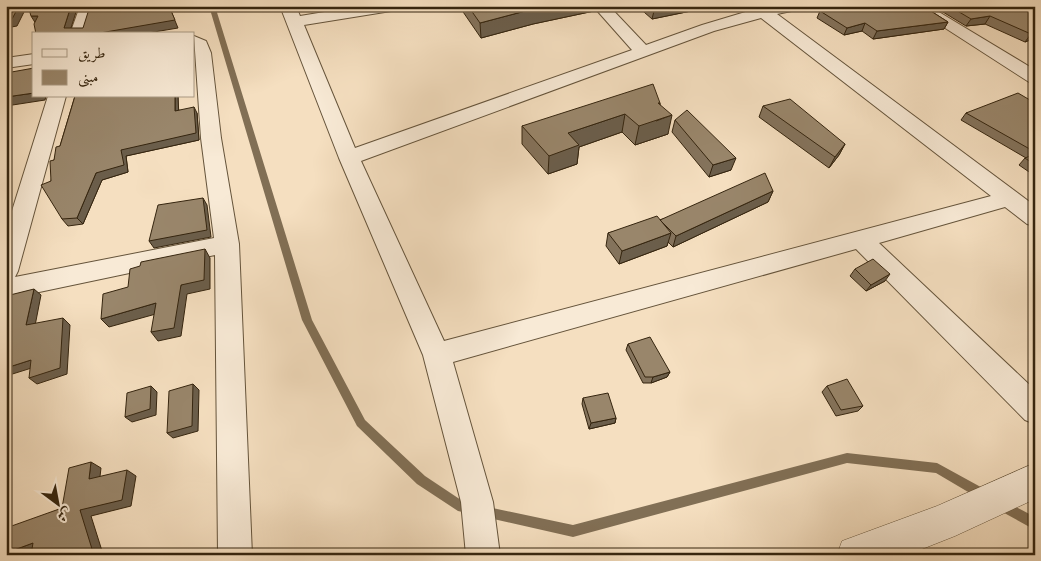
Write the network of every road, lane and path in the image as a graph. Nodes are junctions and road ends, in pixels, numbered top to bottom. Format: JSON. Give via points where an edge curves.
{"nodes":[{"id":1,"x":88,"y":6,"type":"edge"},
{"id":2,"x":390,"y":6,"type":"edge"},
{"id":3,"x":600,"y":6,"type":"edge"},
{"id":4,"x":796,"y":6,"type":"edge"},
{"id":5,"x":918,"y":6,"type":"edge"},
{"id":6,"x":760,"y":9,"type":"edge"},
{"id":7,"x":291,"y":14,"type":"edge"},
{"id":8,"x":79,"y":32,"type":"edge"},
{"id":9,"x":195,"y":42,"type":"edge"},
{"id":10,"x":642,"y":51,"type":"junction"},
{"id":11,"x":32,"y":59,"type":"edge"},
{"id":12,"x":6,"y":63,"type":"edge"},
{"id":13,"x":1030,"y":71,"type":"edge"},
{"id":14,"x":56,"y":98,"type":"edge"},
{"id":15,"x":349,"y":158,"type":"junction"},
{"id":16,"x":1010,"y":198,"type":"junction"},
{"id":17,"x":1035,"y":218,"type":"edge"},
{"id":18,"x":860,"y":240,"type":"junction"},
{"id":19,"x":227,"y":244,"type":"junction"},
{"id":20,"x":6,"y":271,"type":"edge"},
{"id":21,"x":6,"y":289,"type":"edge"},
{"id":22,"x":437,"y":355,"type":"junction"},
{"id":23,"x":1035,"y":410,"type":"edge"},
{"id":24,"x":1035,"y":481,"type":"edge"},
{"id":25,"x":235,"y":555,"type":"edge"},
{"id":26,"x":483,"y":555,"type":"edge"},
{"id":27,"x":856,"y":555,"type":"edge"}],
"edges":[{"from":1,"to":8,"type":"street"},
{"from":2,"to":7,"type":"street"},
{"from":3,"to":10,"type":"street"},
{"from":4,"to":6,"type":"street"},
{"from":5,"to":13,"type":"street"},
{"from":6,"to":10,"type":"street"},
{"from":6,"to":16,"type":"street"},
{"from":7,"to":15,"type":"street"},
{"from":9,"to":19,"type":"street","via":[[204,53],[211,138]]},
{"from":10,"to":15,"type":"street"},
{"from":11,"to":12,"type":"street"},
{"from":14,"to":20,"type":"street"},
{"from":15,"to":22,"type":"street"},
{"from":16,"to":17,"type":"street"},
{"from":16,"to":18,"type":"street"},
{"from":18,"to":22,"type":"street"},
{"from":18,"to":23,"type":"street"},
{"from":19,"to":21,"type":"street"},
{"from":19,"to":25,"type":"street"},
{"from":22,"to":26,"type":"street","via":[[477,502]]},
{"from":24,"to":27,"type":"street","via":[[942,523]]}]}
